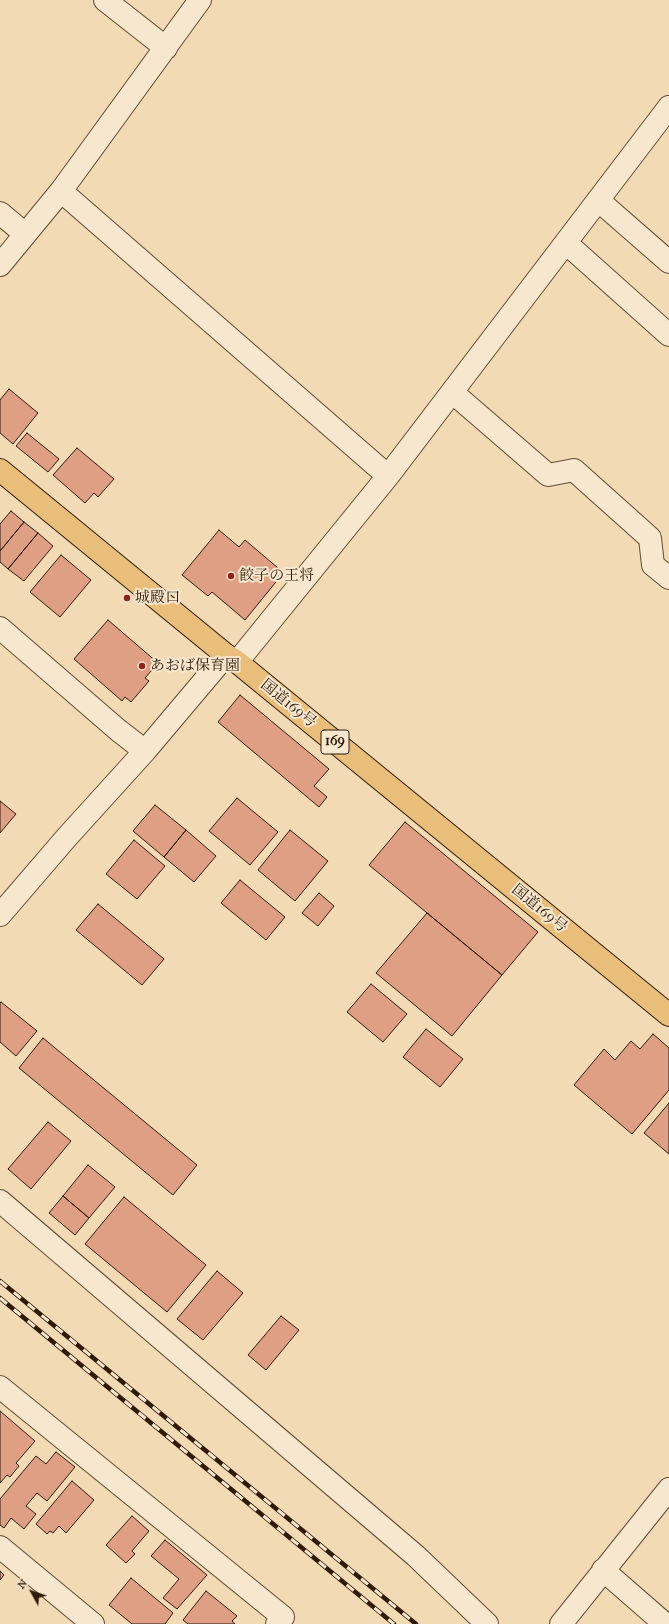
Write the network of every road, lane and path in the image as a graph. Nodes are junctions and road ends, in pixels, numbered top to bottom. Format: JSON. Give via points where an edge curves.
{"nodes":[{"id":1,"x":105,"y":0,"type":"edge"},
{"id":2,"x":200,"y":0,"type":"edge"},
{"id":3,"x":166,"y":48,"type":"junction"},
{"id":4,"x":669,"y":107,"type":"edge"},
{"id":5,"x":61,"y":191,"type":"junction"},
{"id":6,"x":598,"y":200,"type":"junction"},
{"id":7,"x":0,"y":213,"type":"edge"},
{"id":8,"x":25,"y":234,"type":"junction"},
{"id":9,"x":566,"y":243,"type":"junction"},
{"id":10,"x":669,"y":262,"type":"edge"},
{"id":11,"x":0,"y":265,"type":"edge"},
{"id":12,"x":669,"y":335,"type":"edge"},
{"id":13,"x":452,"y":392,"type":"junction"},
{"id":14,"x":0,"y":470,"type":"edge"},
{"id":15,"x":388,"y":476,"type":"junction"},
{"id":16,"x":669,"y":578,"type":"edge"},
{"id":17,"x":0,"y":628,"type":"edge"},
{"id":18,"x":232,"y":658,"type":"junction"},
{"id":19,"x":145,"y":751,"type":"junction"},
{"id":20,"x":0,"y":915,"type":"edge"},
{"id":21,"x":669,"y":1015,"type":"edge"},
{"id":22,"x":0,"y":1201,"type":"edge"},
{"id":23,"x":0,"y":1387,"type":"edge"},
{"id":24,"x":669,"y":1489,"type":"edge"},
{"id":25,"x":0,"y":1547,"type":"edge"},
{"id":26,"x":603,"y":1570,"type":"junction"},
{"id":27,"x":93,"y":1624,"type":"edge"},
{"id":28,"x":277,"y":1624,"type":"edge"},
{"id":29,"x":486,"y":1624,"type":"edge"},
{"id":30,"x":561,"y":1624,"type":"edge"},
{"id":31,"x":665,"y":1624,"type":"edge"}],
"edges":[{"from":1,"to":3,"type":"street"},
{"from":2,"to":3,"type":"street"},
{"from":3,"to":5,"type":"street"},
{"from":4,"to":6,"type":"street"},
{"from":5,"to":8,"type":"street"},
{"from":5,"to":15,"type":"street"},
{"from":6,"to":9,"type":"street"},
{"from":6,"to":10,"type":"street"},
{"from":7,"to":8,"type":"street"},
{"from":8,"to":11,"type":"street"},
{"from":9,"to":12,"type":"street"},
{"from":9,"to":13,"type":"street"},
{"from":13,"to":15,"type":"street"},
{"from":13,"to":16,"type":"street","via":[[548,474],[574,470],[650,538],[653,565]]},
{"from":14,"to":18,"type":"highway","name":"国道169号","number":"169"},
{"from":15,"to":18,"type":"street"},
{"from":17,"to":19,"type":"street"},
{"from":18,"to":19,"type":"street"},
{"from":18,"to":21,"type":"highway","name":"国道169号","number":"169"},
{"from":19,"to":20,"type":"street"},
{"from":22,"to":29,"type":"street","via":[[416,1556]]},
{"from":23,"to":28,"type":"street","via":[[283,1617]]},
{"from":24,"to":26,"type":"street"},
{"from":25,"to":27,"type":"street"},
{"from":26,"to":30,"type":"street"},
{"from":26,"to":31,"type":"street"}]}
